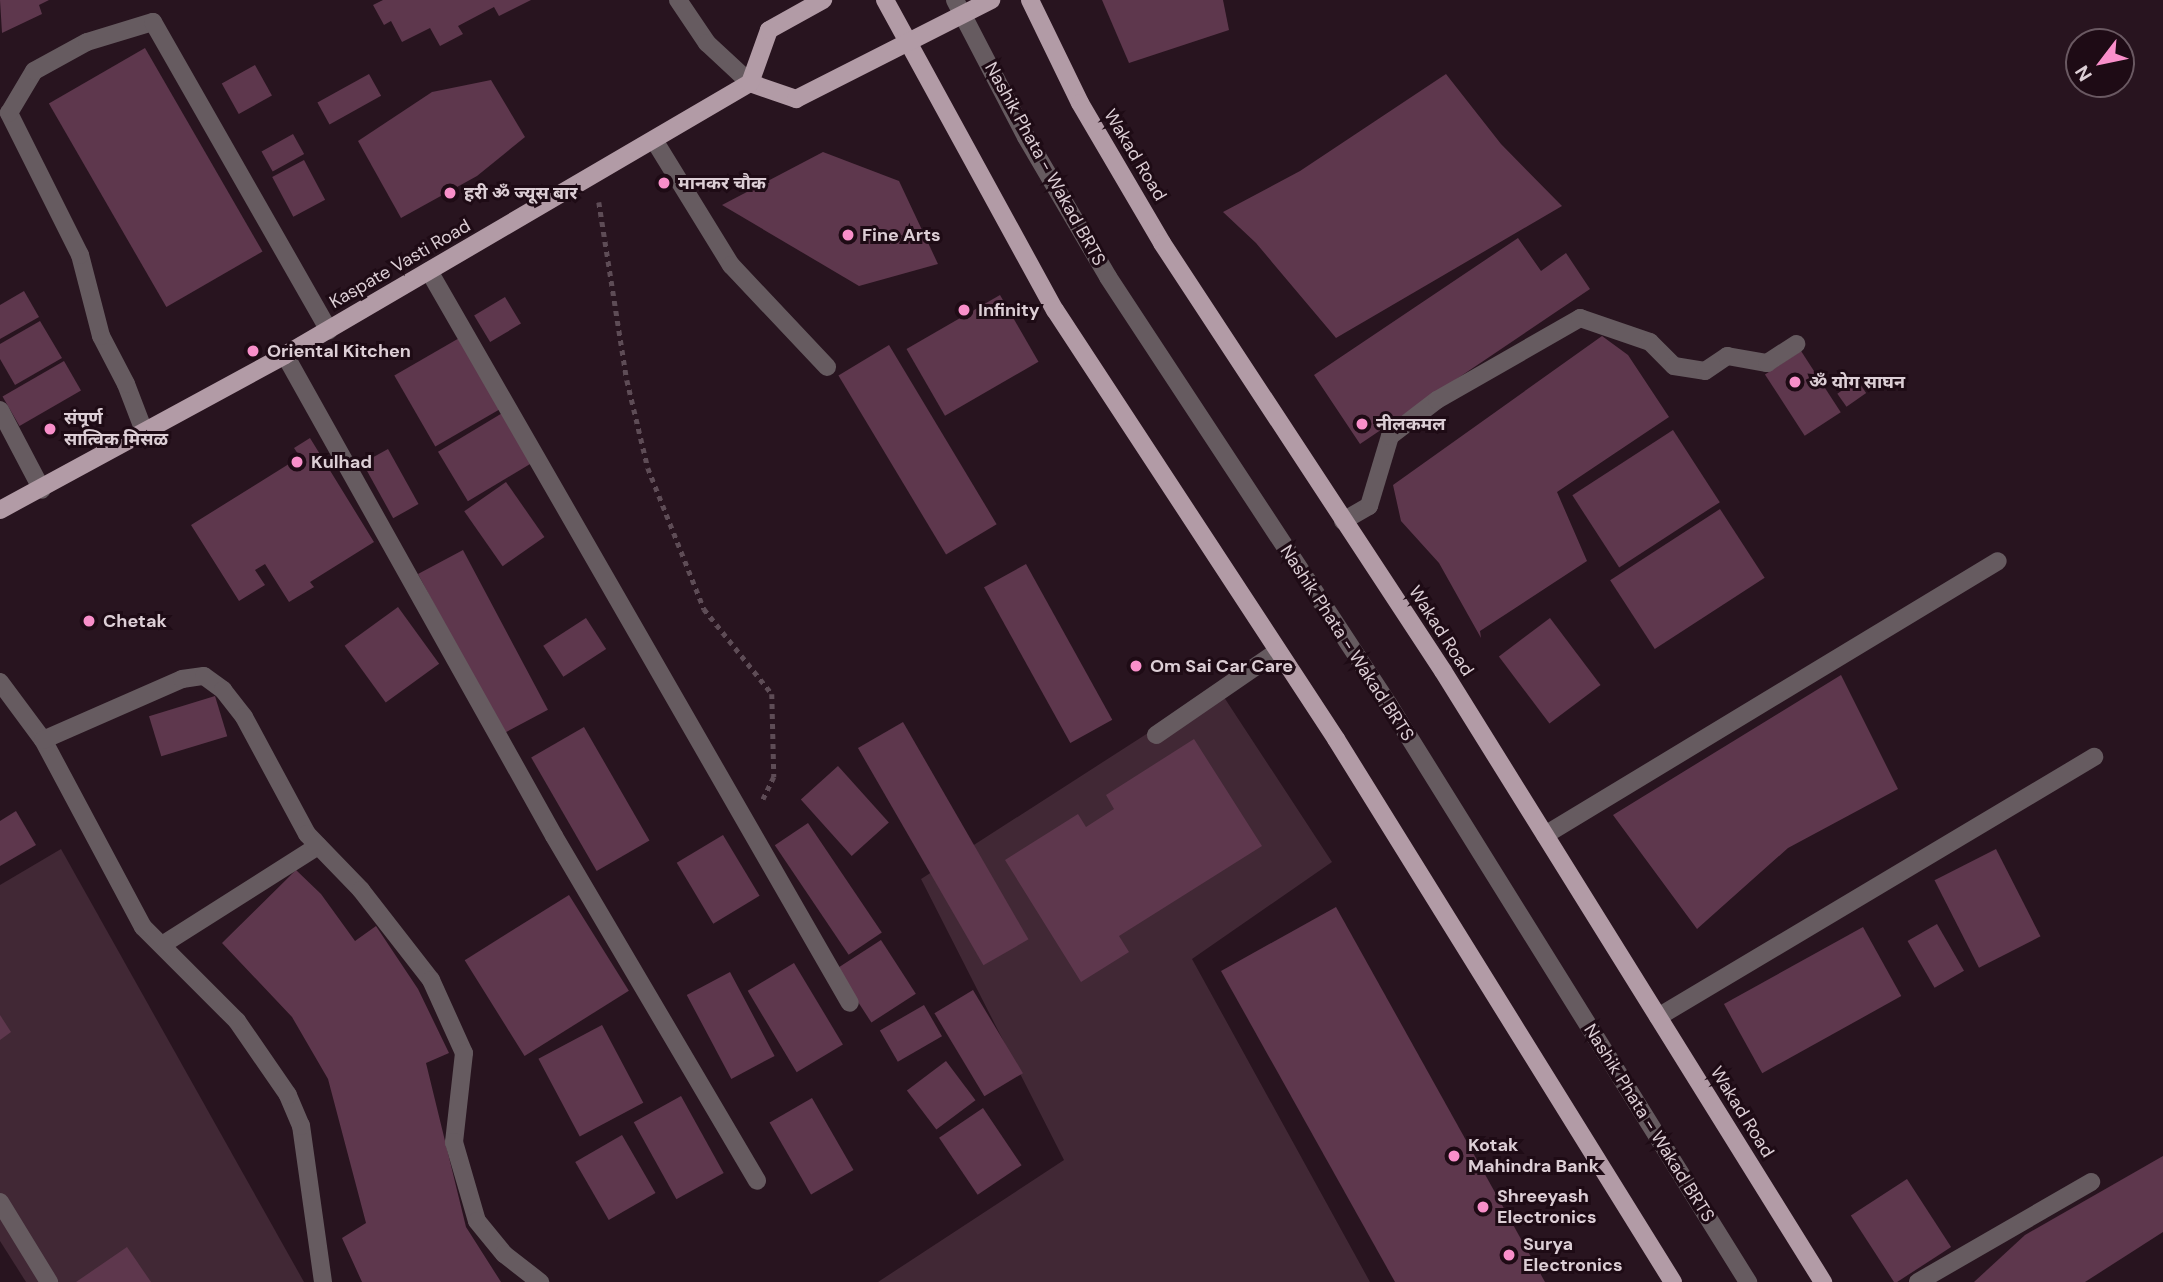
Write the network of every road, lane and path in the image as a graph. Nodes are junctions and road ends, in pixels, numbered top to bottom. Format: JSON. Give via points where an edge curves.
{"nodes":[{"id":1,"x":678,"y":0,"type":"edge"},
{"id":2,"x":823,"y":0,"type":"edge"},
{"id":3,"x":884,"y":0,"type":"edge"},
{"id":4,"x":991,"y":0,"type":"edge"},
{"id":5,"x":1030,"y":0,"type":"edge"},
{"id":6,"x":959,"y":7,"type":"edge"},
{"id":7,"x":907,"y":45,"type":"junction"},
{"id":8,"x":750,"y":83,"type":"junction"},
{"id":9,"x":654,"y":140,"type":"junction"},
{"id":10,"x":595,"y":175,"type":"junction"},
{"id":11,"x":429,"y":271,"type":"junction"},
{"id":12,"x":329,"y":330,"type":"junction"},
{"id":13,"x":1796,"y":344,"type":"dead end"},
{"id":14,"x":285,"y":355,"type":"junction"},
{"id":15,"x":827,"y":367,"type":"dead end"},
{"id":16,"x":0,"y":410,"type":"edge"},
{"id":17,"x":144,"y":431,"type":"junction"},
{"id":18,"x":42,"y":490,"type":"junction"},
{"id":19,"x":0,"y":510,"type":"edge"},
{"id":20,"x":1343,"y":521,"type":"junction"},
{"id":21,"x":1998,"y":561,"type":"dead end"},
{"id":22,"x":1278,"y":651,"type":"junction"},
{"id":23,"x":0,"y":682,"type":"edge"},
{"id":24,"x":1156,"y":735,"type":"dead end"},
{"id":25,"x":43,"y":740,"type":"junction"},
{"id":26,"x":2094,"y":757,"type":"dead end"},
{"id":27,"x":750,"y":829,"type":"junction"},
{"id":28,"x":1545,"y":835,"type":"junction"},
{"id":29,"x":318,"y":846,"type":"junction"},
{"id":30,"x":162,"y":945,"type":"junction"},
{"id":31,"x":850,"y":1003,"type":"dead end"},
{"id":32,"x":1658,"y":1017,"type":"junction"},
{"id":33,"x":757,"y":1181,"type":"dead end"},
{"id":34,"x":2091,"y":1182,"type":"dead end"},
{"id":35,"x":0,"y":1202,"type":"edge"},
{"id":36,"x":49,"y":1282,"type":"edge"},
{"id":37,"x":323,"y":1282,"type":"edge"},
{"id":38,"x":540,"y":1282,"type":"edge"},
{"id":39,"x":1674,"y":1282,"type":"edge"},
{"id":40,"x":1748,"y":1282,"type":"edge"},
{"id":41,"x":1823,"y":1282,"type":"edge"},
{"id":42,"x":1918,"y":1282,"type":"edge"}],
"edges":[{"from":1,"to":8,"type":"street","via":[[707,43]]},
{"from":2,"to":8,"type":"main road","via":[[769,30]]},
{"from":3,"to":7,"type":"main road"},
{"from":4,"to":6,"type":"main road"},
{"from":5,"to":20,"type":"main road","name":"Wakad Road","via":[[1080,103],[1162,243]]},
{"from":6,"to":7,"type":"main road"},
{"from":6,"to":40,"type":"street","name":"Nashik Phata - Wakad BRTS","via":[[1026,137],[1108,277],[1389,705]]},
{"from":7,"to":8,"type":"main road","via":[[796,99]]},
{"from":7,"to":22,"type":"main road","via":[[1055,310]]},
{"from":8,"to":9,"type":"main road","name":"Kaspate Vasti Road"},
{"from":9,"to":10,"type":"main road","name":"Kaspate Vasti Road"},
{"from":9,"to":15,"type":"street","via":[[731,265]]},
{"from":10,"to":11,"type":"main road","name":"Kaspate Vasti Road"},
{"from":10,"to":27,"type":"path","via":[[627,380],[648,468],[704,609],[772,694],[774,777]]},
{"from":11,"to":12,"type":"main road","name":"Kaspate Vasti Road"},
{"from":11,"to":27,"type":"street"},
{"from":12,"to":14,"type":"main road","name":"Kaspate Vasti Road"},
{"from":12,"to":17,"type":"street","via":[[153,22],[88,42],[34,71],[9,113],[80,255],[101,336]]},
{"from":13,"to":20,"type":"street","via":[[1767,363],[1727,356],[1705,371],[1674,366],[1650,342],[1580,318],[1437,400],[1390,436],[1370,506]]},
{"from":14,"to":17,"type":"main road","name":"Kaspate Vasti Road"},
{"from":14,"to":33,"type":"street","via":[[554,836]]},
{"from":16,"to":18,"type":"street"},
{"from":17,"to":18,"type":"main road","name":"Kaspate Vasti Road"},
{"from":18,"to":19,"type":"main road","name":"Kaspate Vasti Road"},
{"from":20,"to":28,"type":"main road","name":"Wakad Road"},
{"from":21,"to":28,"type":"street"},
{"from":22,"to":24,"type":"street"},
{"from":22,"to":39,"type":"main road"},
{"from":23,"to":25,"type":"street"},
{"from":25,"to":29,"type":"street","via":[[182,679],[204,676],[223,690],[244,717],[307,834]]},
{"from":25,"to":30,"type":"street","via":[[125,899]]},
{"from":26,"to":32,"type":"street"},
{"from":27,"to":31,"type":"street"},
{"from":28,"to":32,"type":"main road","name":"Wakad Road"},
{"from":29,"to":30,"type":"street"},
{"from":29,"to":38,"type":"street","via":[[361,890],[431,980],[464,1052],[454,1142],[477,1221],[504,1254]]},
{"from":30,"to":37,"type":"street","via":[[237,1021],[288,1095],[301,1126]]},
{"from":32,"to":41,"type":"main road","name":"Wakad Road"},
{"from":34,"to":42,"type":"street"},
{"from":35,"to":36,"type":"street"}]}
